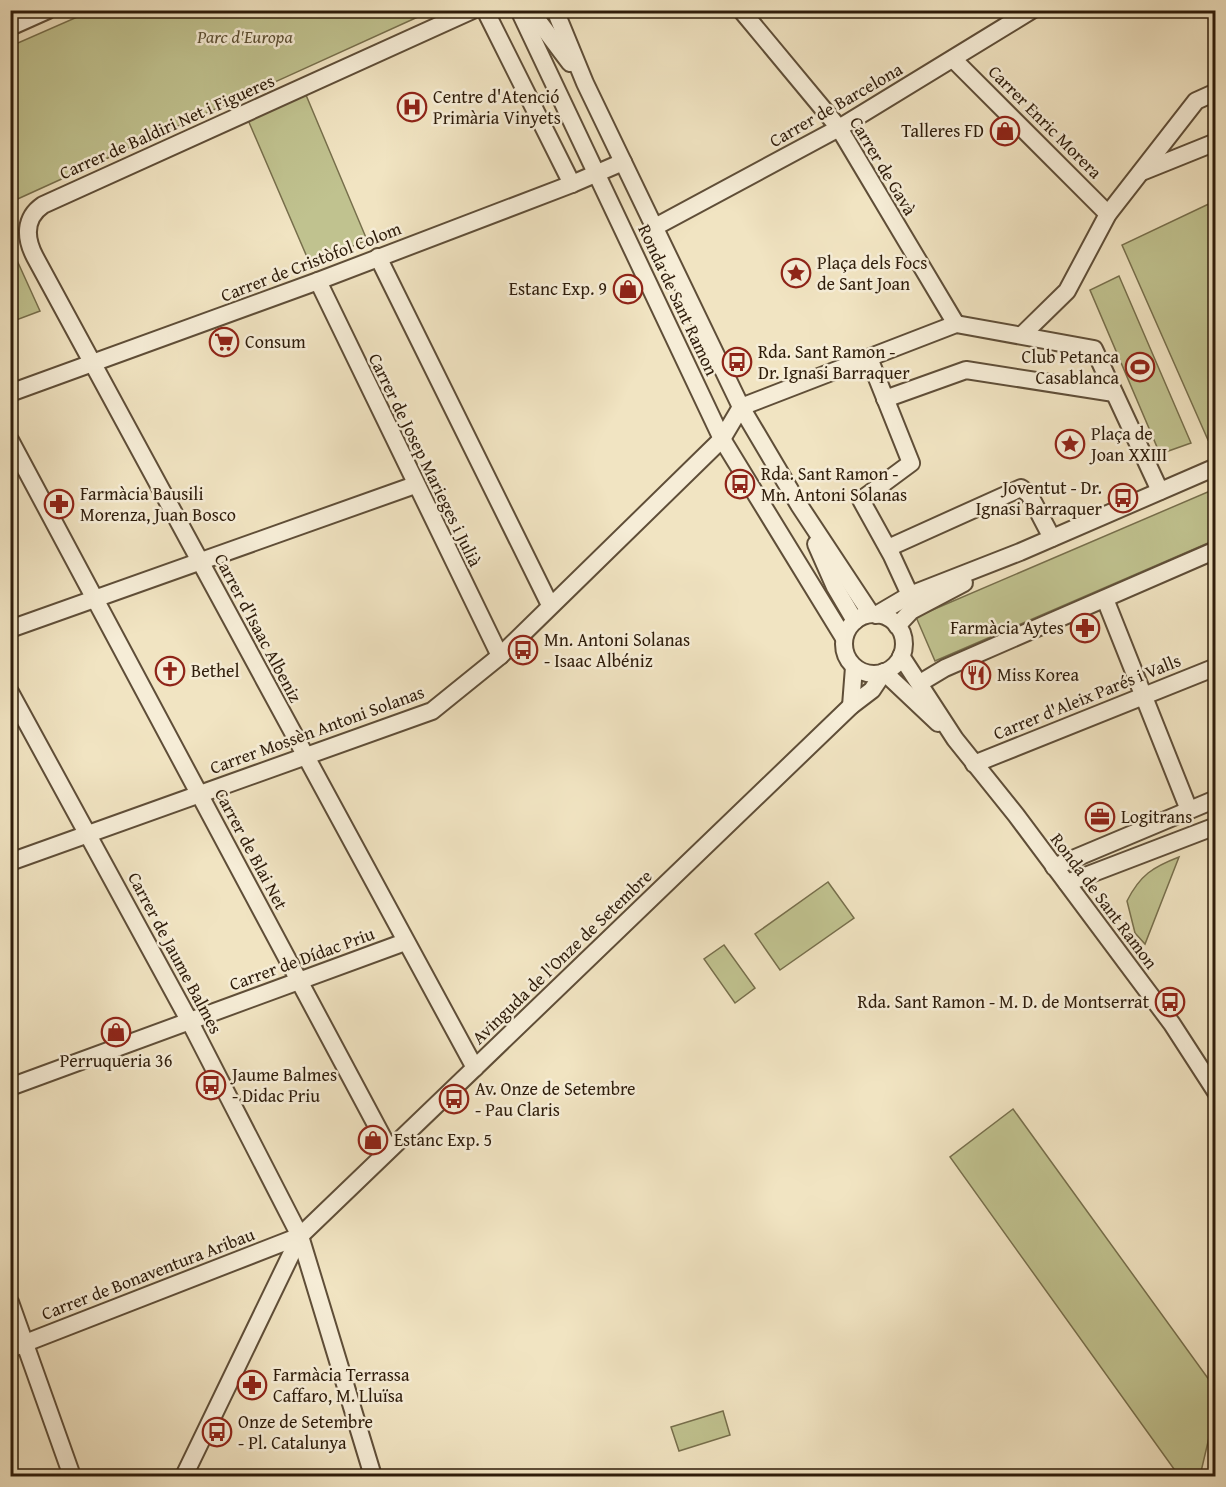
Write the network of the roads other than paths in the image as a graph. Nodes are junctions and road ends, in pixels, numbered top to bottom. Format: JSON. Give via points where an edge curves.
{"nodes":[{"id":1,"x":48,"y":10,"type":"edge"},
{"id":2,"x":472,"y":10,"type":"edge"},
{"id":3,"x":485,"y":10,"type":"edge"},
{"id":4,"x":519,"y":10,"type":"edge"},
{"id":5,"x":530,"y":10,"type":"edge"},
{"id":6,"x":555,"y":10,"type":"edge"},
{"id":7,"x":748,"y":12,"type":"edge"},
{"id":8,"x":1025,"y":12,"type":"edge"},
{"id":9,"x":10,"y":27,"type":"edge"},
{"id":10,"x":953,"y":59,"type":"junction"},
{"id":11,"x":585,"y":83,"type":"junction"},
{"id":12,"x":1215,"y":92,"type":"edge"},
{"id":13,"x":839,"y":128,"type":"junction"},
{"id":14,"x":1215,"y":142,"type":"edge"},
{"id":15,"x":623,"y":162,"type":"junction"},
{"id":16,"x":1144,"y":171,"type":"junction"},
{"id":17,"x":597,"y":173,"type":"junction"},
{"id":18,"x":572,"y":184,"type":"junction"},
{"id":19,"x":1108,"y":214,"type":"junction"},
{"id":20,"x":655,"y":227,"type":"junction"},
{"id":21,"x":378,"y":257,"type":"junction"},
{"id":22,"x":318,"y":281,"type":"junction"},
{"id":23,"x":956,"y":324,"type":"junction"},
{"id":24,"x":1022,"y":335,"type":"junction"},
{"id":25,"x":869,"y":358,"type":"junction"},
{"id":26,"x":93,"y":364,"type":"junction"},
{"id":27,"x":10,"y":393,"type":"edge"},
{"id":28,"x":1114,"y":393,"type":"junction"},
{"id":29,"x":885,"y":399,"type":"junction"},
{"id":30,"x":741,"y":407,"type":"junction"},
{"id":31,"x":722,"y":439,"type":"junction"},
{"id":32,"x":10,"y":440,"type":"edge"},
{"id":33,"x":1215,"y":467,"type":"edge"},
{"id":34,"x":414,"y":485,"type":"junction"},
{"id":35,"x":1160,"y":490,"type":"junction"},
{"id":36,"x":799,"y":505,"type":"junction"},
{"id":37,"x":1052,"y":538,"type":"junction"},
{"id":38,"x":888,"y":548,"type":"junction"},
{"id":39,"x":1215,"y":550,"type":"edge"},
{"id":40,"x":818,"y":551,"type":"junction"},
{"id":41,"x":1020,"y":552,"type":"junction"},
{"id":42,"x":201,"y":563,"type":"junction"},
{"id":43,"x":910,"y":595,"type":"junction"},
{"id":44,"x":819,"y":596,"type":"junction"},
{"id":45,"x":94,"y":599,"type":"junction"},
{"id":46,"x":1105,"y":599,"type":"junction"},
{"id":47,"x":550,"y":605,"type":"junction"},
{"id":48,"x":874,"y":614,"type":"junction"},
{"id":49,"x":855,"y":621,"type":"junction"},
{"id":50,"x":897,"y":626,"type":"junction"},
{"id":51,"x":10,"y":629,"type":"edge"},
{"id":52,"x":844,"y":638,"type":"junction"},
{"id":53,"x":500,"y":656,"type":"junction"},
{"id":54,"x":901,"y":656,"type":"junction"},
{"id":55,"x":854,"y":667,"type":"junction"},
{"id":56,"x":1215,"y":667,"type":"edge"},
{"id":57,"x":884,"y":672,"type":"junction"},
{"id":58,"x":920,"y":683,"type":"junction"},
{"id":59,"x":10,"y":692,"type":"edge"},
{"id":60,"x":1143,"y":695,"type":"junction"},
{"id":61,"x":851,"y":706,"type":"junction"},
{"id":62,"x":955,"y":739,"type":"junction"},
{"id":63,"x":306,"y":757,"type":"junction"},
{"id":64,"x":974,"y":764,"type":"junction"},
{"id":65,"x":200,"y":794,"type":"junction"},
{"id":66,"x":1215,"y":799,"type":"edge"},
{"id":67,"x":1189,"y":810,"type":"junction"},
{"id":68,"x":1215,"y":826,"type":"edge"},
{"id":69,"x":88,"y":833,"type":"junction"},
{"id":70,"x":1125,"y":838,"type":"junction"},
{"id":71,"x":1134,"y":858,"type":"junction"},
{"id":72,"x":10,"y":862,"type":"edge"},
{"id":73,"x":1054,"y":867,"type":"junction"},
{"id":74,"x":1067,"y":883,"type":"junction"},
{"id":75,"x":405,"y":942,"type":"junction"},
{"id":76,"x":299,"y":981,"type":"junction"},
{"id":77,"x":190,"y":1022,"type":"junction"},
{"id":78,"x":475,"y":1068,"type":"junction"},
{"id":79,"x":10,"y":1087,"type":"edge"},
{"id":80,"x":1215,"y":1092,"type":"edge"},
{"id":81,"x":389,"y":1149,"type":"junction"},
{"id":82,"x":300,"y":1236,"type":"junction"},
{"id":83,"x":10,"y":1302,"type":"edge"},
{"id":84,"x":18,"y":1346,"type":"edge"},
{"id":85,"x":72,"y":1476,"type":"edge"},
{"id":86,"x":184,"y":1476,"type":"edge"},
{"id":87,"x":373,"y":1476,"type":"edge"}],
"edges":[{"from":1,"to":9,"type":"street"},
{"from":2,"to":26,"type":"street","name":"Carrer de Baldiri Net i Figueres","via":[[35,211],[26,234],[29,247]]},
{"from":3,"to":18,"type":"street"},
{"from":4,"to":17,"type":"street","name":"Ronda de Sant Ramon"},
{"from":5,"to":11,"type":"street","name":"Ronda de Sant Ramon"},
{"from":6,"to":11,"type":"street","name":"Ronda de Sant Ramon"},
{"from":7,"to":13,"type":"street","name":"Carrer de Gavà"},
{"from":8,"to":10,"type":"street","name":"Carrer de Barcelona"},
{"from":10,"to":13,"type":"street","name":"Carrer de Barcelona"},
{"from":10,"to":19,"type":"street","name":"Carrer Enric Morera"},
{"from":11,"to":15,"type":"street","name":"Ronda de Sant Ramon"},
{"from":12,"to":16,"type":"street","via":[[1196,101]]},
{"from":13,"to":20,"type":"street","name":"Carrer de Barcelona"},
{"from":13,"to":23,"type":"street","name":"Carrer de Gavà"},
{"from":14,"to":16,"type":"street"},
{"from":15,"to":17,"type":"street","name":"Carrer de Cristòfol Colom"},
{"from":15,"to":20,"type":"street","name":"Ronda de Sant Ramon"},
{"from":16,"to":19,"type":"street"},
{"from":17,"to":18,"type":"street","name":"Carrer de Cristòfol Colom"},
{"from":17,"to":31,"type":"street","name":"Ronda de Sant Ramon"},
{"from":18,"to":21,"type":"street","name":"Carrer de Cristòfol Colom"},
{"from":19,"to":24,"type":"street","via":[[1067,291]]},
{"from":20,"to":30,"type":"street","name":"Ronda de Sant Ramon"},
{"from":21,"to":22,"type":"street","name":"Carrer de Cristòfol Colom"},
{"from":21,"to":47,"type":"street"},
{"from":22,"to":26,"type":"street","name":"Carrer de Cristòfol Colom"},
{"from":22,"to":34,"type":"street","name":"Carrer de Josep Marieges i Julià"},
{"from":23,"to":24,"type":"street"},
{"from":23,"to":25,"type":"street"},
{"from":24,"to":28,"type":"street","via":[[1094,349]]},
{"from":25,"to":29,"type":"street"},
{"from":25,"to":30,"type":"street"},
{"from":26,"to":27,"type":"street","name":"Carrer de Cristòfol Colom"},
{"from":26,"to":42,"type":"street","name":"Carrer d'Isaac Albeniz"},
{"from":28,"to":29,"type":"street","via":[[966,370]]},
{"from":28,"to":35,"type":"street"},
{"from":29,"to":38,"type":"street","via":[[911,463],[861,500]]},
{"from":30,"to":31,"type":"street","name":"Carrer Mossèn Antoni Solanas"},
{"from":30,"to":36,"type":"street","name":"Ronda de Sant Ramon"},
{"from":31,"to":44,"type":"street","name":"Ronda de Sant Ramon"},
{"from":31,"to":47,"type":"street","name":"Carrer Mossèn Antoni Solanas"},
{"from":32,"to":45,"type":"street","name":"Carrer de Blai Net"},
{"from":33,"to":35,"type":"street"},
{"from":34,"to":42,"type":"street"},
{"from":34,"to":53,"type":"street","name":"Carrer de Josep Marieges i Julià"},
{"from":35,"to":37,"type":"street"},
{"from":36,"to":40,"type":"street","name":"Ronda de Sant Ramon"},
{"from":36,"to":48,"type":"street","name":"Ronda de Sant Ramon"},
{"from":37,"to":38,"type":"street","via":[[1029,494],[1021,488]]},
{"from":37,"to":41,"type":"street"},
{"from":38,"to":43,"type":"street"},
{"from":39,"to":46,"type":"street"},
{"from":40,"to":44,"type":"street","name":"Ronda de Sant Ramon"},
{"from":40,"to":49,"type":"street","name":"Ronda de Sant Ramon"},
{"from":41,"to":43,"type":"street"},
{"from":41,"to":50,"type":"street","via":[[911,611]]},
{"from":42,"to":45,"type":"street"},
{"from":42,"to":63,"type":"street","name":"Carrer d'Isaac Albeniz"},
{"from":43,"to":48,"type":"street"},
{"from":44,"to":52,"type":"street","name":"Ronda de Sant Ramon"},
{"from":45,"to":51,"type":"street"},
{"from":45,"to":65,"type":"street","name":"Carrer de Blai Net"},
{"from":46,"to":58,"type":"street"},
{"from":46,"to":60,"type":"street"},
{"from":47,"to":53,"type":"street","name":"Carrer Mossèn Antoni Solanas"},
{"from":48,"to":49,"type":"street"},
{"from":48,"to":50,"type":"street","name":"Ronda de Sant Ramon","via":[[889,618]]},
{"from":49,"to":52,"type":"street"},
{"from":50,"to":54,"type":"street","name":"Ronda de Sant Ramon","via":[[903,640]]},
{"from":52,"to":55,"type":"street","name":"Ronda de Sant Ramon","via":[[844,652]]},
{"from":53,"to":63,"type":"street","name":"Carrer Mossèn Antoni Solanas","via":[[432,711]]},
{"from":54,"to":57,"type":"street","via":[[896,665]]},
{"from":54,"to":58,"type":"street","name":"Ronda de Sant Ramon"},
{"from":55,"to":57,"type":"street","via":[[871,674]]},
{"from":55,"to":61,"type":"street"},
{"from":56,"to":60,"type":"street","name":"Carrer d'Aleix Parés i Valls"},
{"from":57,"to":61,"type":"street","name":"Avinguda de l'Onze de Setembre","via":[[872,690]]},
{"from":57,"to":62,"type":"street","name":"Ronda de Sant Ramon"},
{"from":58,"to":62,"type":"street","name":"Ronda de Sant Ramon"},
{"from":59,"to":69,"type":"street","name":"Carrer de Jaume Balmes"},
{"from":60,"to":64,"type":"street","name":"Carrer d'Aleix Parés i Valls"},
{"from":60,"to":67,"type":"street"},
{"from":61,"to":78,"type":"street","name":"Avinguda de l'Onze de Setembre"},
{"from":62,"to":64,"type":"street","name":"Ronda de Sant Ramon"},
{"from":63,"to":65,"type":"street","name":"Carrer Mossèn Antoni Solanas"},
{"from":63,"to":75,"type":"street","name":"Carrer d'Isaac Albeniz"},
{"from":64,"to":73,"type":"street","name":"Ronda de Sant Ramon"},
{"from":65,"to":69,"type":"street","name":"Carrer Mossèn Antoni Solanas"},
{"from":65,"to":76,"type":"street","name":"Carrer de Blai Net"},
{"from":66,"to":67,"type":"street"},
{"from":67,"to":70,"type":"street"},
{"from":68,"to":71,"type":"street"},
{"from":69,"to":72,"type":"street","name":"Carrer Mossèn Antoni Solanas"},
{"from":69,"to":77,"type":"street","name":"Carrer de Jaume Balmes"},
{"from":70,"to":71,"type":"street"},
{"from":70,"to":73,"type":"street"},
{"from":71,"to":74,"type":"street"},
{"from":73,"to":74,"type":"street","name":"Ronda de Sant Ramon"},
{"from":74,"to":80,"type":"street","name":"Ronda de Sant Ramon","via":[[1177,1030]]},
{"from":75,"to":76,"type":"street","name":"Carrer de Dídac Priu"},
{"from":75,"to":78,"type":"street","name":"Carrer d'Isaac Albeniz"},
{"from":76,"to":77,"type":"street","name":"Carrer de Dídac Priu"},
{"from":76,"to":81,"type":"street","name":"Carrer de Blai Net"},
{"from":77,"to":79,"type":"street","name":"Carrer de Dídac Priu"},
{"from":77,"to":82,"type":"street","name":"Carrer de Jaume Balmes"},
{"from":78,"to":81,"type":"street","name":"Avinguda de l'Onze de Setembre"},
{"from":81,"to":82,"type":"street","name":"Avinguda de l'Onze de Setembre"},
{"from":82,"to":84,"type":"street","name":"Carrer de Bonaventura Aribau"},
{"from":82,"to":86,"type":"street"},
{"from":82,"to":87,"type":"street","name":"Carrer de Jaume Balmes"},
{"from":83,"to":84,"type":"street"},
{"from":84,"to":85,"type":"street"}]}
